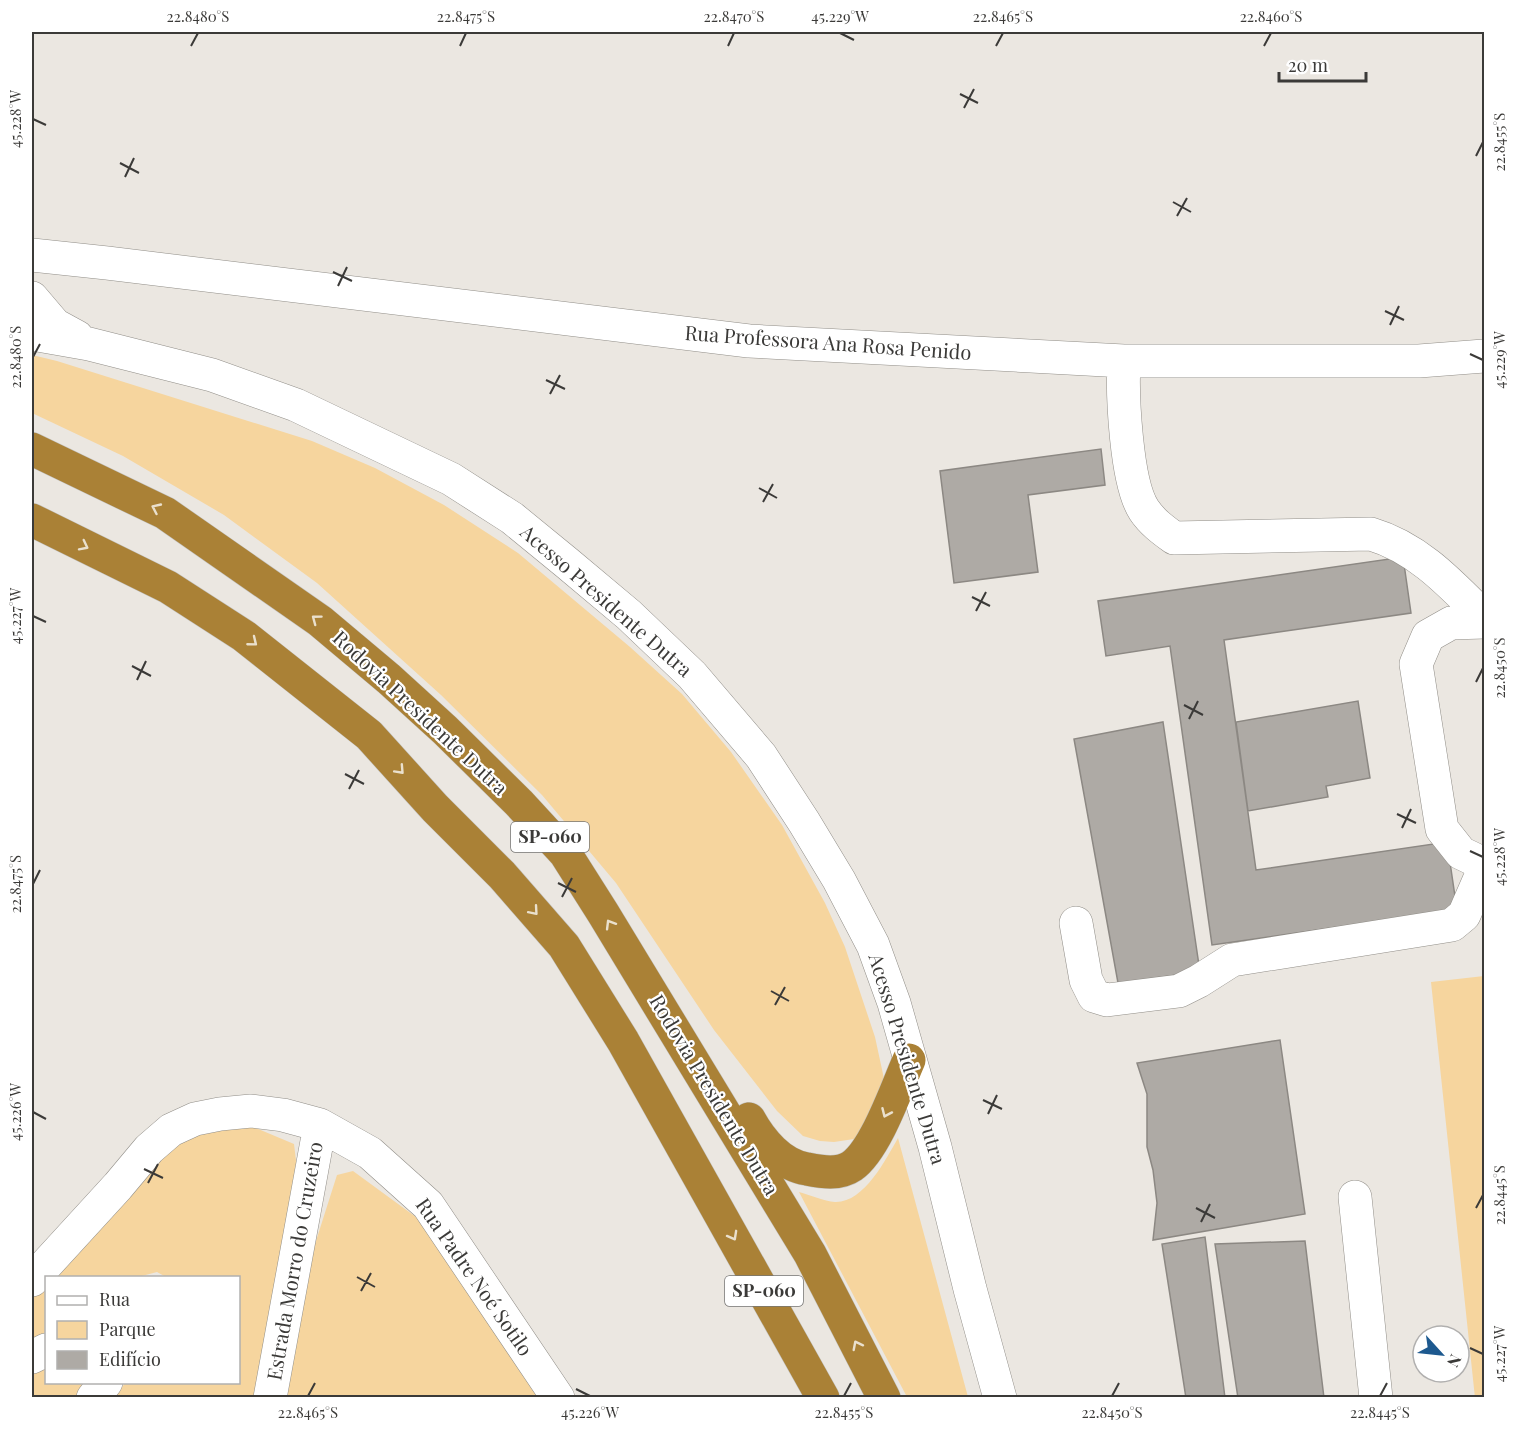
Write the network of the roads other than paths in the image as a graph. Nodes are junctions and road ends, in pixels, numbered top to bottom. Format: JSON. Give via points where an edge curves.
{"nodes":[{"id":1,"x":32,"y":255,"type":"edge"},
{"id":2,"x":32,"y":298,"type":"edge"},
{"id":3,"x":32,"y":334,"type":"edge"},
{"id":4,"x":89,"y":344,"type":"junction"},
{"id":5,"x":1485,"y":356,"type":"edge"},
{"id":6,"x":1124,"y":360,"type":"junction"},
{"id":7,"x":32,"y":449,"type":"edge"},
{"id":8,"x":32,"y":519,"type":"edge"},
{"id":9,"x":1485,"y":617,"type":"edge"},
{"id":10,"x":1485,"y":622,"type":"edge"},
{"id":11,"x":1485,"y":864,"type":"edge"},
{"id":12,"x":1485,"y":869,"type":"edge"},
{"id":13,"x":1076,"y":923,"type":"dead end"},
{"id":14,"x":634,"y":963,"type":"junction"},
{"id":15,"x":909,"y":1060,"type":"junction"},
{"id":16,"x":320,"y":1125,"type":"junction"},
{"id":17,"x":1355,"y":1197,"type":"dead end"},
{"id":18,"x":32,"y":1280,"type":"edge"},
{"id":19,"x":105,"y":1384,"type":"edge"},
{"id":20,"x":93,"y":1398,"type":"edge"},
{"id":21,"x":270,"y":1398,"type":"edge"},
{"id":22,"x":558,"y":1398,"type":"edge"},
{"id":23,"x":823,"y":1398,"type":"edge"},
{"id":24,"x":884,"y":1398,"type":"edge"},
{"id":25,"x":1000,"y":1398,"type":"edge"},
{"id":26,"x":1376,"y":1398,"type":"edge"}],
"edges":[{"from":1,"to":6,"type":"street","name":"Rua Professora Ana Rosa Penido","via":[[749,342]]},
{"from":2,"to":4,"type":"street","via":[[55,326]]},
{"from":3,"to":4,"type":"street"},
{"from":4,"to":15,"type":"street","name":"Acesso Presidente Dutra","via":[[212,375],[296,405],[451,479],[512,518],[629,615],[692,675],[761,756],[804,822],[873,945]]},
{"from":5,"to":6,"type":"street","name":"Rua Professora Ana Rosa Penido","via":[[1419,361]]},
{"from":6,"to":9,"type":"street","via":[[1123,392],[1134,490],[1158,527],[1174,538],[1371,534],[1417,554]]},
{"from":14,"to":7,"type":"highway","name":"Rodovia Presidente Dutra","number":"SP-060","one_way":true,"via":[[565,853],[470,754],[389,679],[320,621],[165,513]]},
{"from":8,"to":23,"type":"highway","number":"SP-060","one_way":true,"via":[[168,587],[244,636],[369,735],[502,875],[564,946],[623,1041]]},
{"from":10,"to":11,"type":"street","via":[[1451,622],[1428,636],[1416,664],[1442,829],[1461,853]]},
{"from":12,"to":13,"type":"street","via":[[1464,915],[1452,925],[1232,960],[1179,991],[1107,1000],[1094,996],[1086,980]]},
{"from":15,"to":14,"type":"highway","one_way":true,"via":[[879,1128],[852,1166],[837,1172],[802,1169],[760,1139],[712,1055]]},
{"from":24,"to":14,"type":"highway","name":"Rodovia Presidente Dutra","number":"SP-060","one_way":true,"via":[[810,1254]]},
{"from":15,"to":25,"type":"street","name":"Acesso Presidente Dutra","via":[[936,1147],[969,1289]]},
{"from":16,"to":18,"type":"street","name":"Rua Padre Noé Sotilo","via":[[284,1115],[251,1112],[195,1119],[171,1130],[149,1149]]},
{"from":16,"to":21,"type":"street","name":"Estrada Morro do Cruzeiro"},
{"from":16,"to":22,"type":"street","name":"Rua Padre Noé Sotilo","via":[[370,1154],[428,1205]]},
{"from":17,"to":26,"type":"street"},
{"from":19,"to":20,"type":"street"}]}
